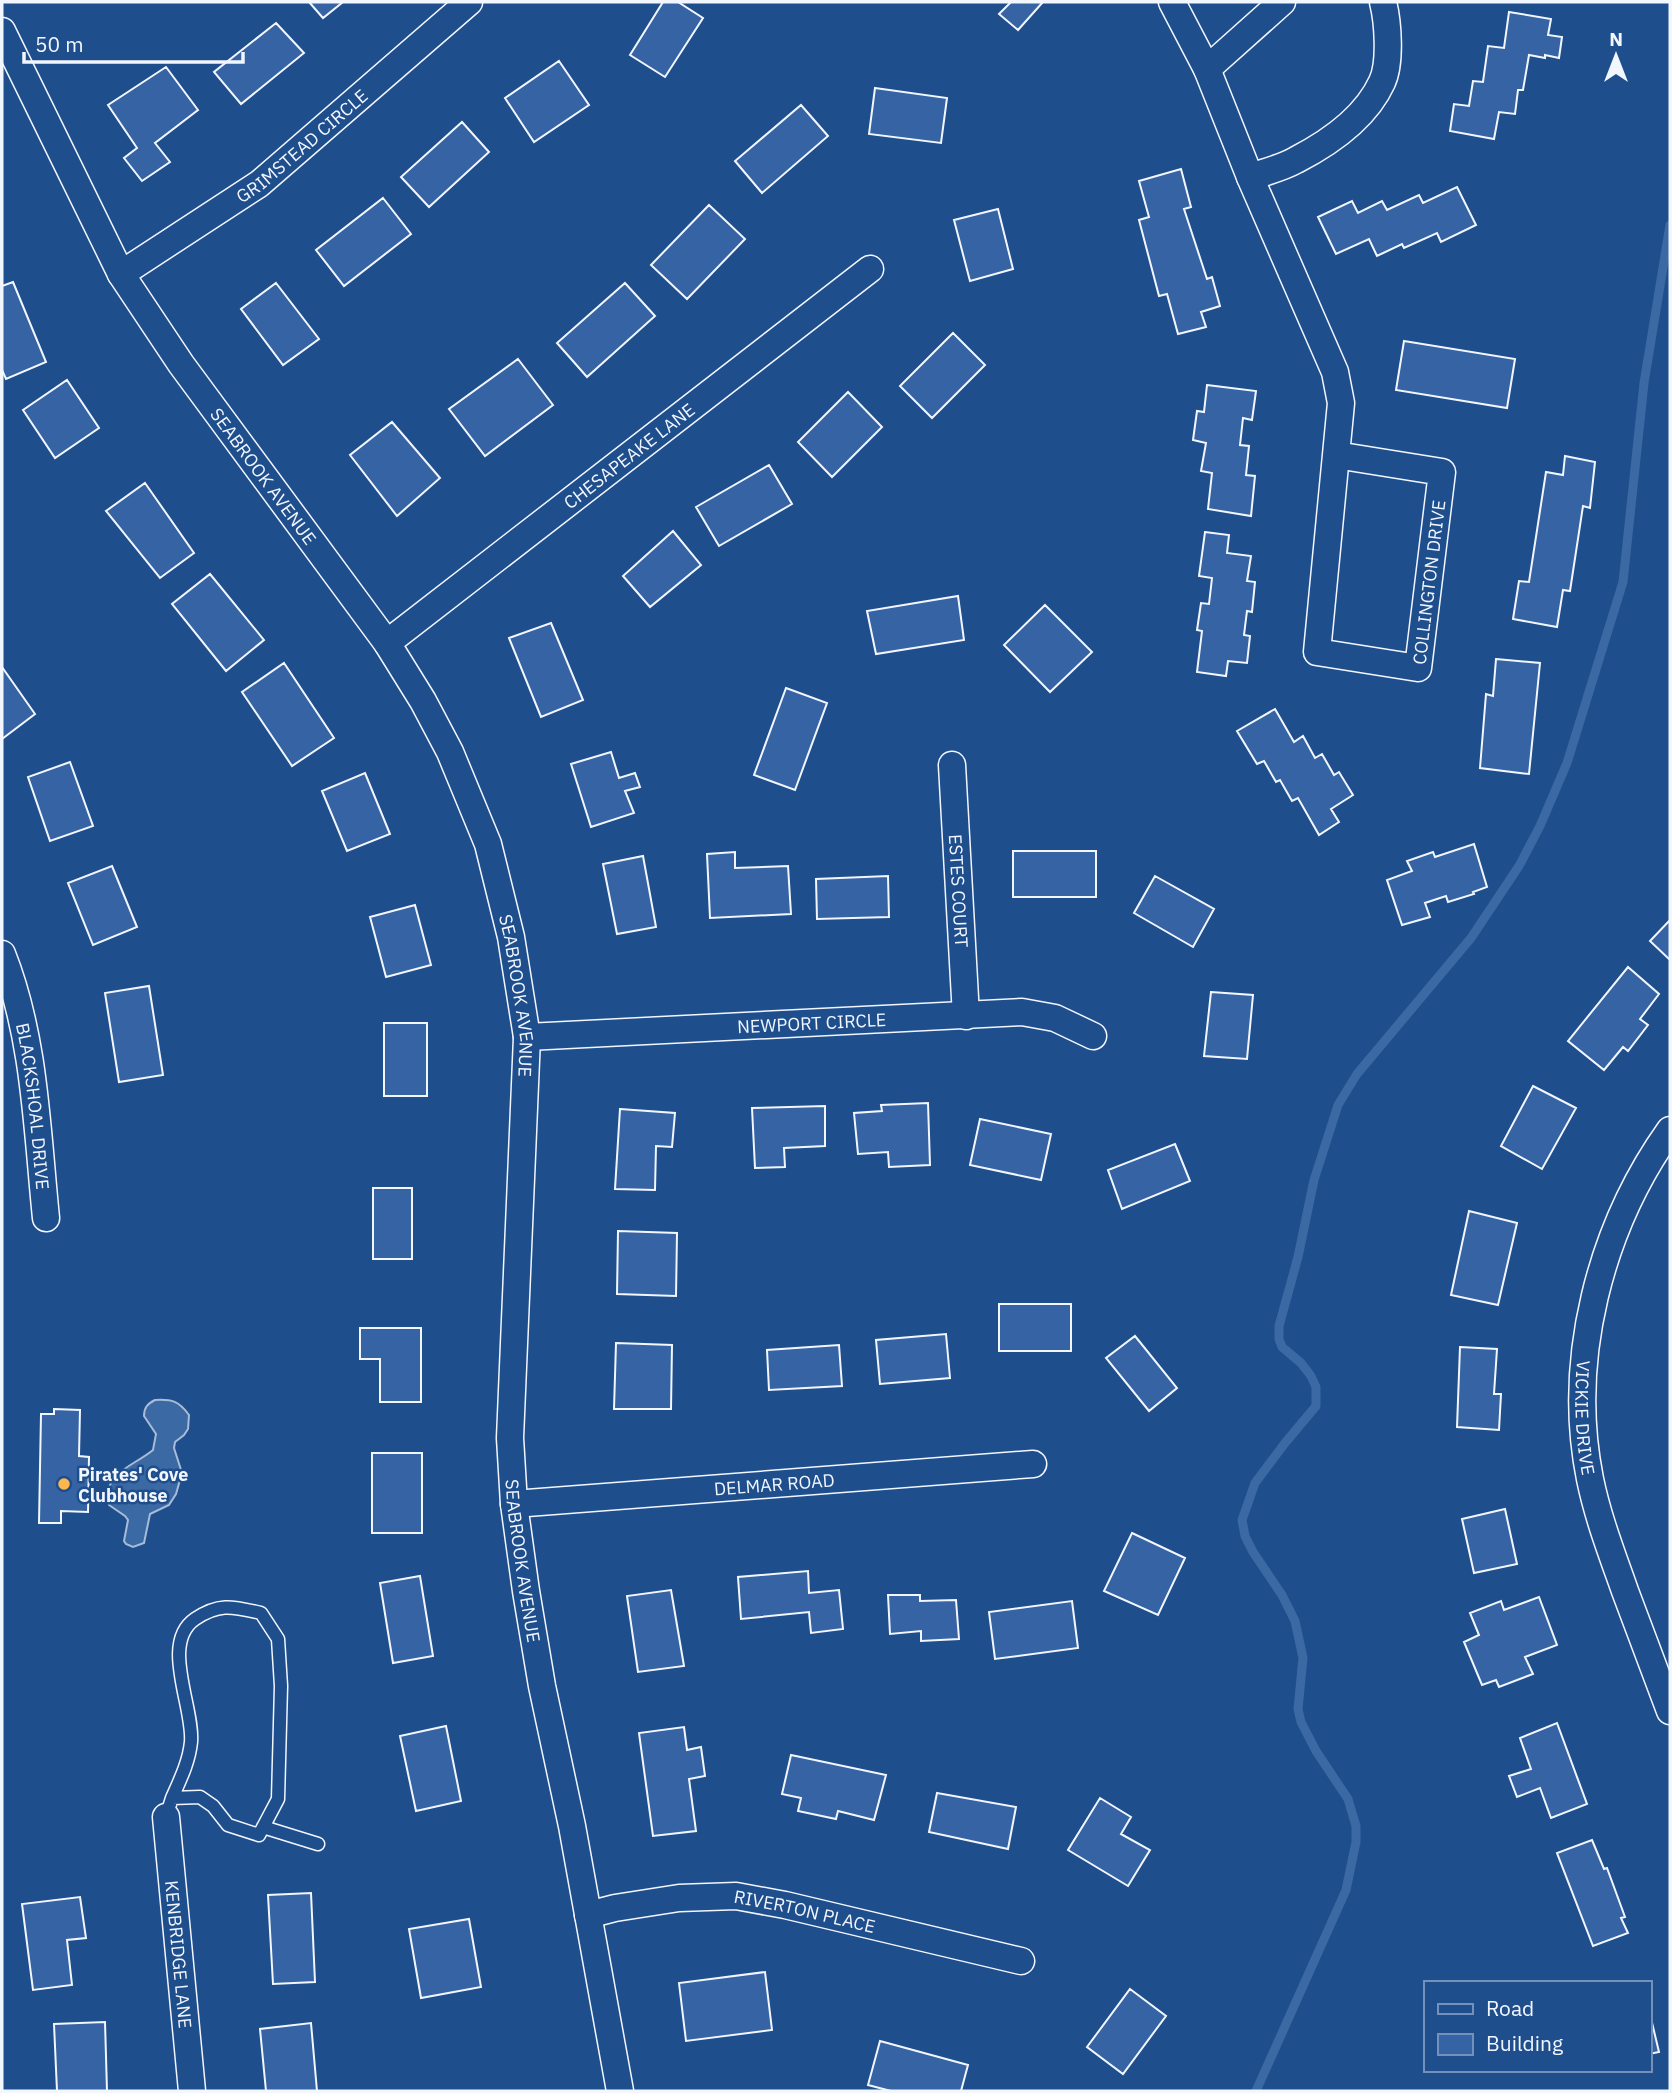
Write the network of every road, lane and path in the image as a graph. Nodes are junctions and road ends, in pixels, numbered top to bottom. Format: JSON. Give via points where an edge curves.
{"nodes":[{"id":1,"x":469,"y":2,"type":"edge"},
{"id":2,"x":1172,"y":2,"type":"edge"},
{"id":3,"x":1282,"y":2,"type":"edge"},
{"id":4,"x":1383,"y":2,"type":"edge"},
{"id":5,"x":2,"y":31,"type":"edge"},
{"id":6,"x":1207,"y":69,"type":"junction"},
{"id":7,"x":1250,"y":177,"type":"junction"},
{"id":8,"x":870,"y":269,"type":"dead end"},
{"id":9,"x":121,"y":274,"type":"junction"},
{"id":10,"x":1336,"y":455,"type":"junction"},
{"id":11,"x":387,"y":643,"type":"junction"},
{"id":12,"x":952,"y":765,"type":"dead end"},
{"id":13,"x":2,"y":954,"type":"edge"},
{"id":14,"x":966,"y":1016,"type":"junction"},
{"id":15,"x":1093,"y":1036,"type":"dead end"},
{"id":16,"x":527,"y":1037,"type":"junction"},
{"id":17,"x":1670,"y":1130,"type":"edge"},
{"id":18,"x":46,"y":1218,"type":"dead end"},
{"id":19,"x":1033,"y":1464,"type":"dead end"},
{"id":20,"x":514,"y":1504,"type":"junction"},
{"id":21,"x":1670,"y":1711,"type":"edge"},
{"id":22,"x":169,"y":1807,"type":"junction"},
{"id":23,"x":263,"y":1827,"type":"junction"},
{"id":24,"x":318,"y":1844,"type":"dead end"},
{"id":25,"x":588,"y":1915,"type":"junction"},
{"id":26,"x":1021,"y":1961,"type":"dead end"},
{"id":27,"x":192,"y":2091,"type":"edge"},
{"id":28,"x":620,"y":2091,"type":"edge"}],
"edges":[{"from":1,"to":9,"type":"street","name":"GRIMSTEAD CIRCLE","via":[[259,184]]},
{"from":2,"to":6,"type":"street","name":"COLLINGTON DRIVE"},
{"from":3,"to":6,"type":"street"},
{"from":4,"to":7,"type":"street","via":[[1388,44],[1384,79],[1368,106],[1337,135],[1294,161]]},
{"from":5,"to":9,"type":"street","name":"SEABROOK AVENUE"},
{"from":6,"to":7,"type":"street","name":"COLLINGTON DRIVE"},
{"from":7,"to":10,"type":"street","name":"COLLINGTON DRIVE","via":[[1335,372],[1340,403]]},
{"from":8,"to":11,"type":"street","name":"CHESAPEAKE LANE"},
{"from":9,"to":11,"type":"street","name":"SEABROOK AVENUE","via":[[181,364]]},
{"from":10,"to":10,"type":"street","name":"COLLINGTON DRIVE","via":[[1442,472],[1418,668],[1317,652]]},
{"from":11,"to":16,"type":"street","name":"SEABROOK AVENUE","via":[[450,752],[488,844],[511,937]]},
{"from":12,"to":14,"type":"street","name":"ESTES COURT"},
{"from":13,"to":18,"type":"street","name":"BLACKSHOAL DRIVE","via":[[28,1049]]},
{"from":14,"to":15,"type":"street","name":"NEWPORT CIRCLE","via":[[1022,1012],[1055,1018]]},
{"from":14,"to":16,"type":"street","name":"NEWPORT CIRCLE"},
{"from":16,"to":20,"type":"street","name":"SEABROOK AVENUE","via":[[510,1438]]},
{"from":17,"to":21,"type":"street","name":"VICKIE DRIVE","via":[[1619,1221],[1593,1310],[1582,1396],[1583,1438],[1605,1536]]},
{"from":19,"to":20,"type":"street","name":"DELMAR ROAD"},
{"from":20,"to":25,"type":"street","name":"SEABROOK AVENUE","via":[[542,1686]]},
{"from":22,"to":23,"type":"lane","via":[[200,1797],[228,1825],[259,1835]]},
{"from":22,"to":23,"type":"lane","via":[[187,1765],[191,1742],[179,1641],[190,1622],[211,1609],[236,1607],[261,1613],[278,1639],[278,1799]]},
{"from":22,"to":27,"type":"street","name":"KENBRIDGE LANE"},
{"from":23,"to":24,"type":"lane"},
{"from":25,"to":26,"type":"street","name":"RIVERTON PLACE","via":[[679,1898],[736,1896]]},
{"from":25,"to":28,"type":"street","name":"SEABROOK AVENUE"}]}
